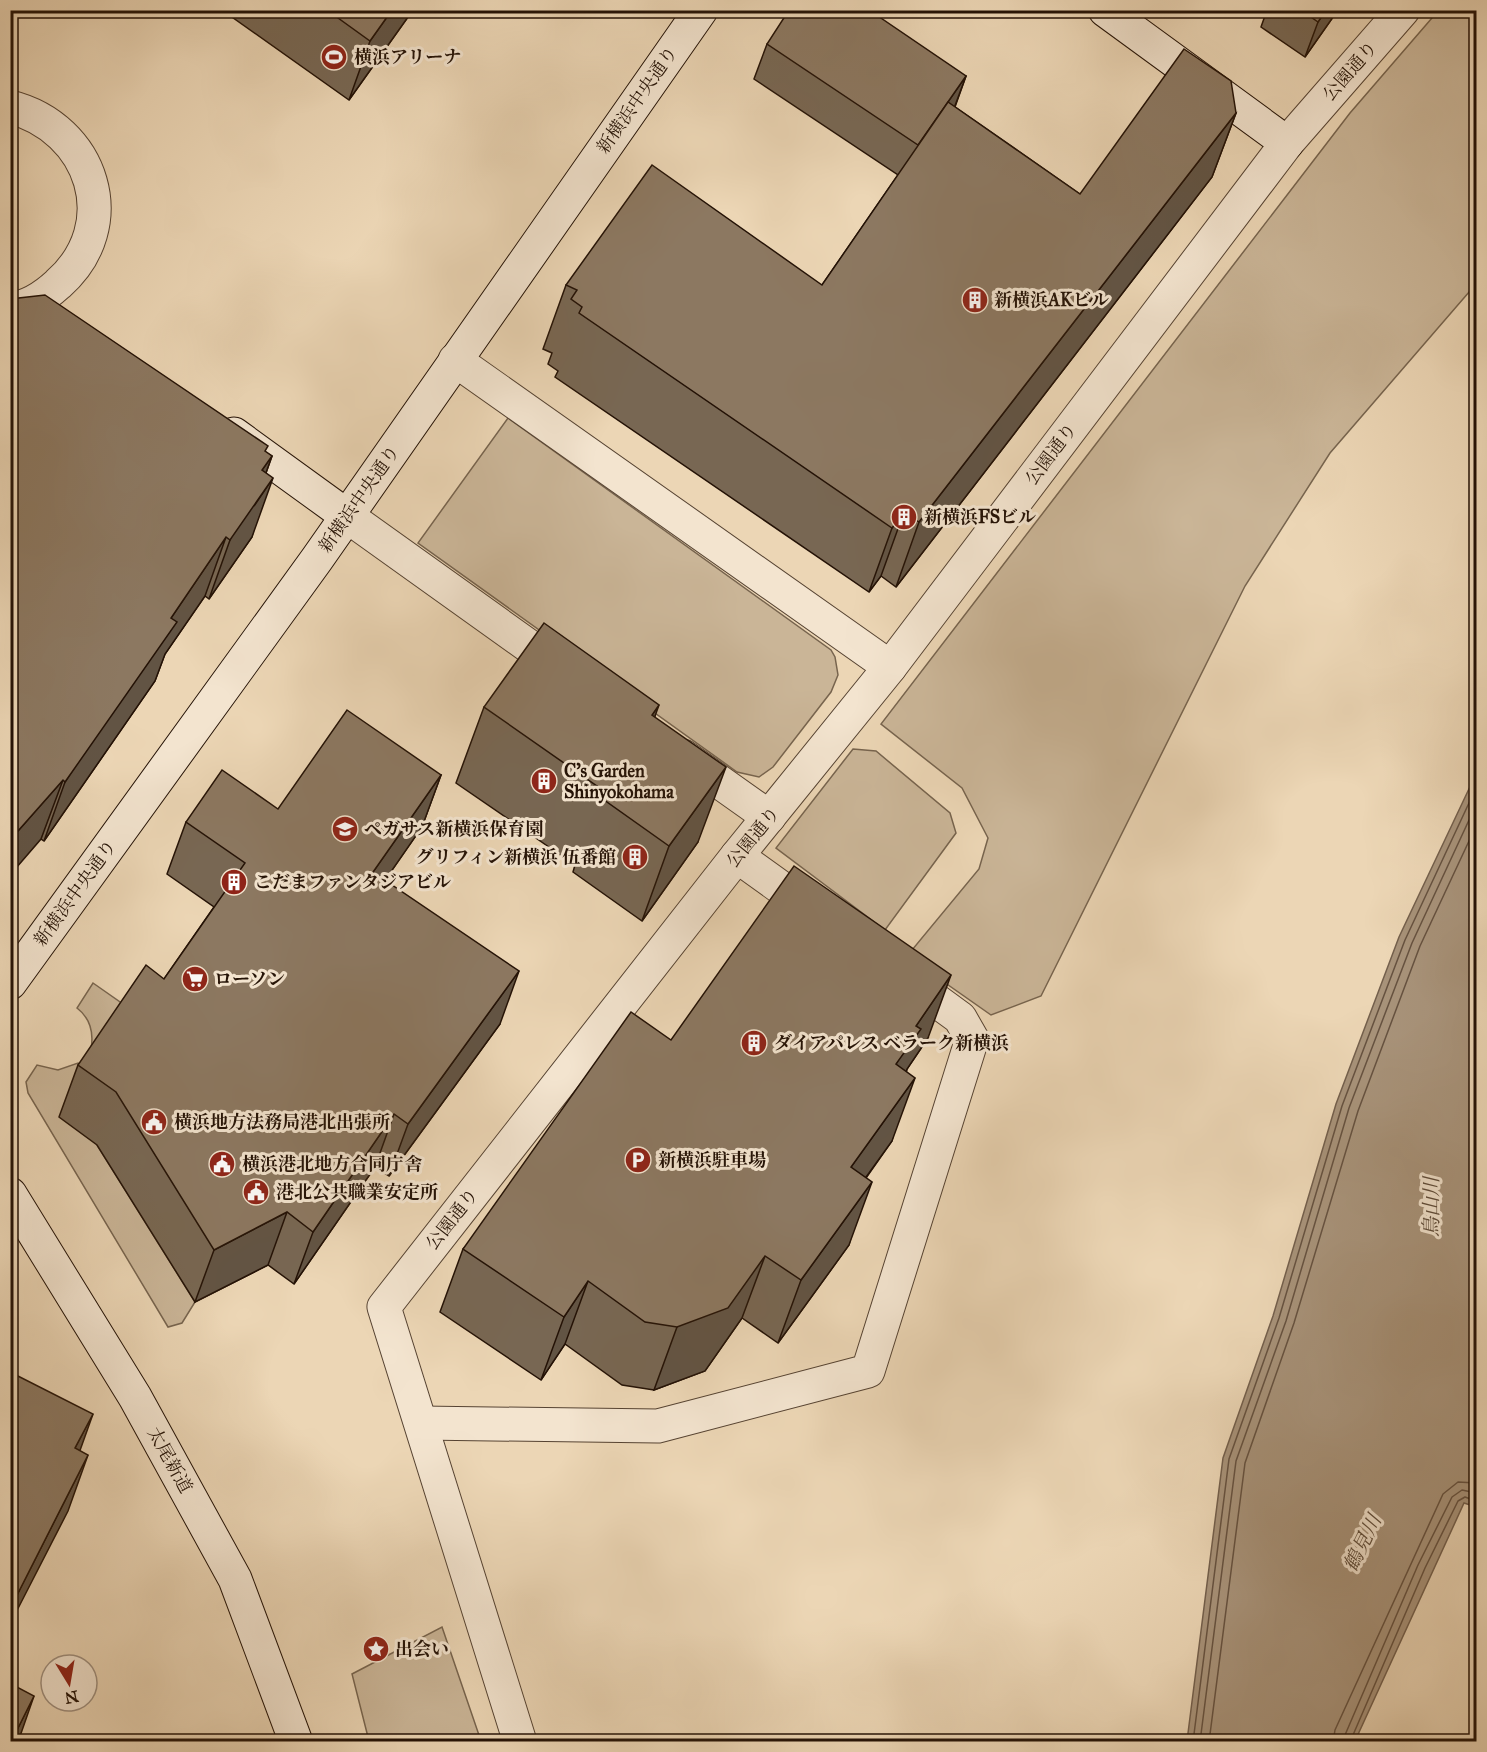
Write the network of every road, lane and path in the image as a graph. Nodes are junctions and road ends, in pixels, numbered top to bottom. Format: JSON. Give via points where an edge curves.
{"nodes":[{"id":1,"x":701,"y":10,"type":"edge"},
{"id":2,"x":1105,"y":10,"type":"edge"},
{"id":3,"x":1403,"y":10,"type":"edge"},
{"id":4,"x":17,"y":106,"type":"edge"},
{"id":5,"x":1287,"y":143,"type":"junction"},
{"id":6,"x":45,"y":296,"type":"junction"},
{"id":7,"x":10,"y":309,"type":"edge"},
{"id":8,"x":73,"y":317,"type":"edge"},
{"id":9,"x":455,"y":360,"type":"junction"},
{"id":10,"x":214,"y":419,"type":"edge"},
{"id":11,"x":347,"y":516,"type":"junction"},
{"id":12,"x":890,"y":667,"type":"junction"},
{"id":13,"x":587,"y":687,"type":"edge"},
{"id":14,"x":655,"y":736,"type":"edge"},
{"id":15,"x":769,"y":817,"type":"junction"},
{"id":16,"x":737,"y":856,"type":"junction"},
{"id":17,"x":840,"y":931,"type":"edge"},
{"id":18,"x":878,"y":958,"type":"edge"},
{"id":19,"x":10,"y":982,"type":"edge"},
{"id":20,"x":11,"y":1198,"type":"edge"},
{"id":21,"x":421,"y":1423,"type":"junction"},
{"id":22,"x":296,"y":1742,"type":"edge"},
{"id":23,"x":520,"y":1742,"type":"edge"}],
"edges":[{"from":1,"to":9,"type":"street","name":"新横浜中央通り"},
{"from":2,"to":5,"type":"street"},
{"from":3,"to":5,"type":"street","name":"公園通り"},
{"from":4,"to":6,"type":"street","via":[[57,128],[78,152],[91,181],[94,213],[88,243],[71,273]]},
{"from":5,"to":12,"type":"street","name":"公園通り"},
{"from":6,"to":7,"type":"street"},
{"from":6,"to":8,"type":"street"},
{"from":9,"to":11,"type":"street","name":"新横浜中央通り"},
{"from":9,"to":12,"type":"street"},
{"from":10,"to":11,"type":"street"},
{"from":11,"to":13,"type":"street"},
{"from":11,"to":19,"type":"street","name":"新横浜中央通り"},
{"from":12,"to":15,"type":"street","name":"公園通り"},
{"from":14,"to":15,"type":"street"},
{"from":15,"to":16,"type":"street","name":"公園通り"},
{"from":16,"to":17,"type":"street"},
{"from":16,"to":21,"type":"street","name":"公園通り","via":[[384,1307]]},
{"from":18,"to":21,"type":"street","via":[[960,1018],[972,1039],[868,1371],[658,1426]]},
{"from":20,"to":22,"type":"street","name":"太尾新道","via":[[135,1397],[235,1579]]},
{"from":21,"to":23,"type":"street","name":"公園通り"}]}
